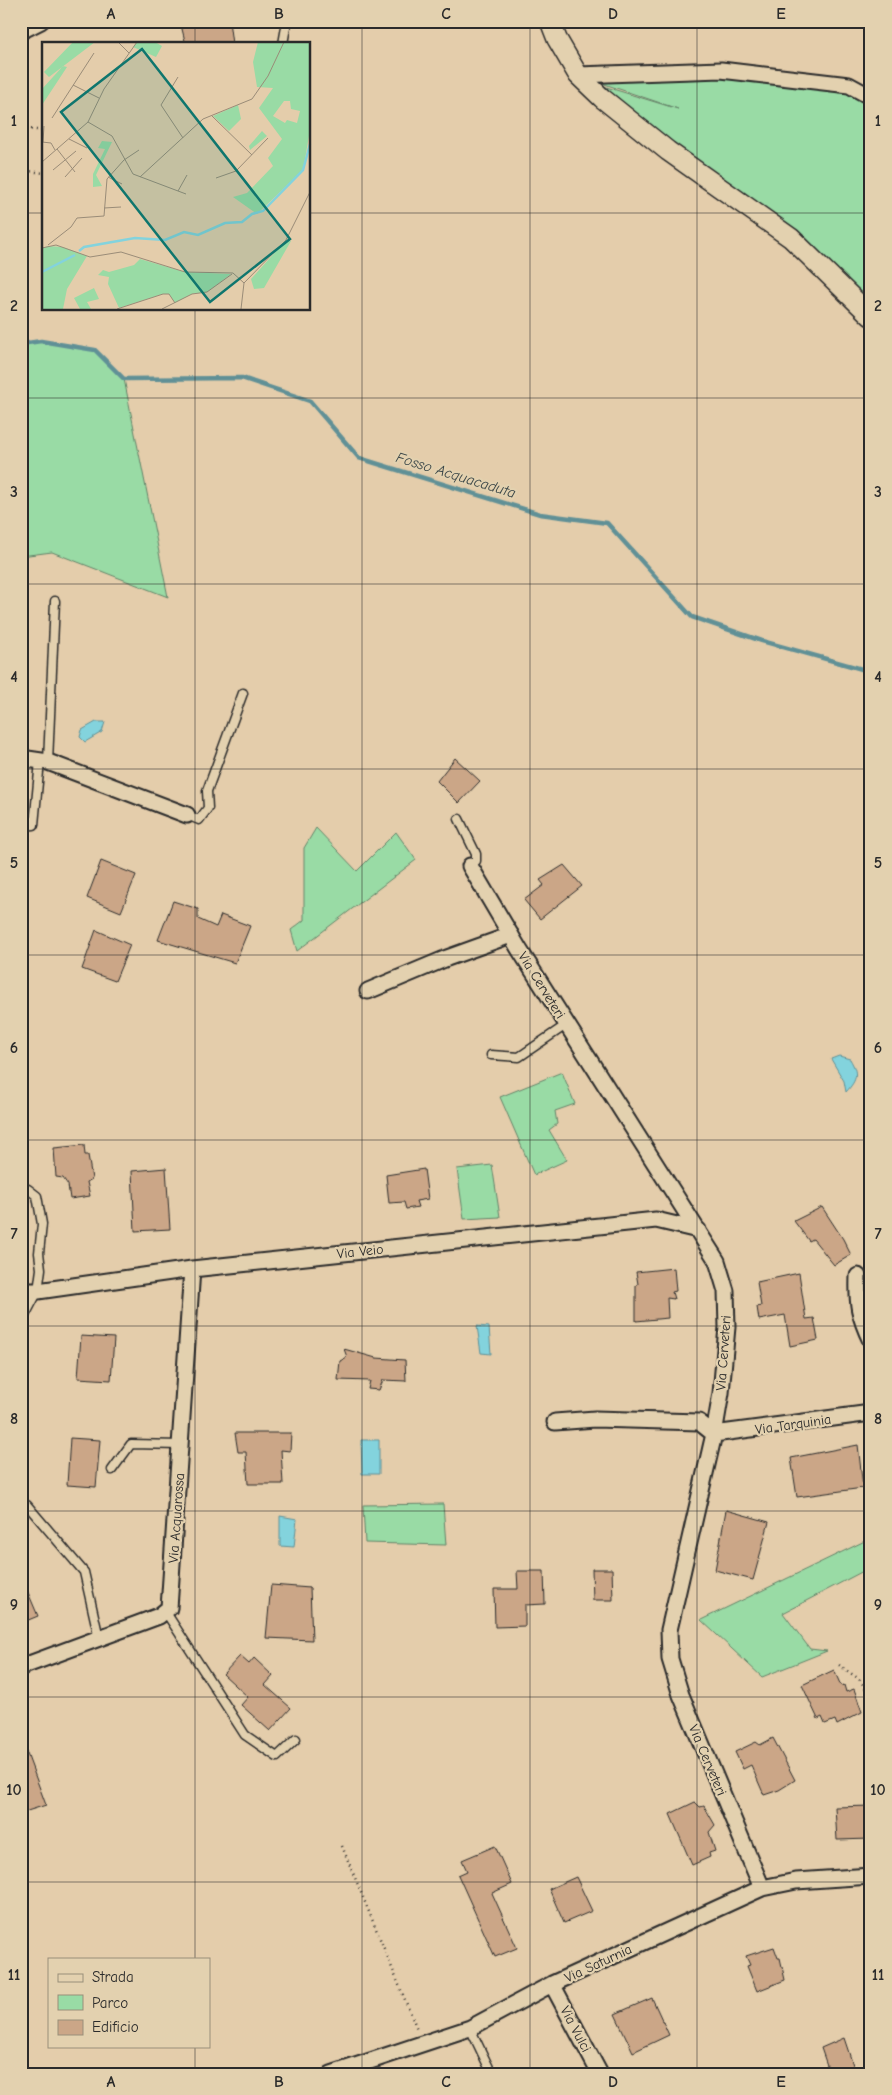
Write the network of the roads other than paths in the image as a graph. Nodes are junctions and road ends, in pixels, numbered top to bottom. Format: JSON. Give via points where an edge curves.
{"nodes":[{"id":1,"x":42,"y":21,"type":"edge"},
{"id":2,"x":287,"y":21,"type":"edge"},
{"id":3,"x":550,"y":21,"type":"edge"},
{"id":4,"x":21,"y":31,"type":"edge"},
{"id":5,"x":283,"y":42,"type":"edge"},
{"id":6,"x":578,"y":75,"type":"junction"},
{"id":7,"x":871,"y":97,"type":"edge"},
{"id":8,"x":871,"y":316,"type":"edge"},
{"id":9,"x":55,"y":601,"type":"dead end"},
{"id":10,"x":243,"y":693,"type":"dead end"},
{"id":11,"x":21,"y":758,"type":"edge"},
{"id":12,"x":44,"y":761,"type":"junction"},
{"id":13,"x":187,"y":815,"type":"joint"},
{"id":14,"x":459,"y":820,"type":"dead end"},
{"id":15,"x":21,"y":826,"type":"edge"},
{"id":16,"x":470,"y":866,"type":"joint"},
{"id":17,"x":510,"y":935,"type":"junction"},
{"id":18,"x":368,"y":991,"type":"dead end"},
{"id":19,"x":566,"y":1024,"type":"junction"},
{"id":20,"x":491,"y":1055,"type":"dead end"},
{"id":21,"x":21,"y":1189,"type":"edge"},
{"id":22,"x":698,"y":1230,"type":"junction"},
{"id":23,"x":192,"y":1269,"type":"junction"},
{"id":24,"x":858,"y":1276,"type":"dead end"},
{"id":25,"x":21,"y":1290,"type":"edge"},
{"id":26,"x":38,"y":1291,"type":"junction"},
{"id":27,"x":21,"y":1323,"type":"edge"},
{"id":28,"x":871,"y":1340,"type":"edge"},
{"id":29,"x":871,"y":1413,"type":"edge"},
{"id":30,"x":555,"y":1422,"type":"dead end"},
{"id":31,"x":714,"y":1434,"type":"junction"},
{"id":32,"x":181,"y":1445,"type":"junction"},
{"id":33,"x":112,"y":1470,"type":"dead end"},
{"id":34,"x":21,"y":1516,"type":"edge"},
{"id":35,"x":165,"y":1611,"type":"junction"},
{"id":36,"x":99,"y":1638,"type":"junction"},
{"id":37,"x":21,"y":1666,"type":"edge"},
{"id":38,"x":296,"y":1739,"type":"dead end"},
{"id":39,"x":871,"y":1876,"type":"edge"},
{"id":40,"x":762,"y":1888,"type":"junction"},
{"id":41,"x":552,"y":1984,"type":"junction"},
{"id":42,"x":470,"y":2028,"type":"junction"},
{"id":43,"x":330,"y":2074,"type":"edge"},
{"id":44,"x":492,"y":2074,"type":"edge"},
{"id":45,"x":600,"y":2074,"type":"edge"}],
"edges":[{"from":1,"to":4,"type":"street"},
{"from":2,"to":5,"type":"lane"},
{"from":3,"to":6,"type":"street"},
{"from":6,"to":7,"type":"street","via":[[721,70],[849,85]]},
{"from":6,"to":8,"type":"street","via":[[668,151],[791,238]]},
{"from":9,"to":12,"type":"lane"},
{"from":10,"to":13,"type":"lane","via":[[208,791],[208,808],[199,820]]},
{"from":11,"to":12,"type":"street"},
{"from":12,"to":13,"type":"street"},
{"from":12,"to":15,"type":"lane","via":[[34,824]]},
{"from":14,"to":16,"type":"lane","via":[[476,854],[476,861]]},
{"from":16,"to":17,"type":"street","name":"Via Cerveteri"},
{"from":17,"to":18,"type":"street"},
{"from":17,"to":19,"type":"street","name":"Via Cerveteri"},
{"from":19,"to":20,"type":"lane","via":[[519,1057]]},
{"from":19,"to":22,"type":"street","name":"Via Cerveteri"},
{"from":21,"to":26,"type":"lane","via":[[28,1189],[37,1196],[42,1224]]},
{"from":22,"to":23,"type":"street","name":"Via Veio","via":[[656,1220]]},
{"from":22,"to":31,"type":"street","name":"Via Cerveteri","via":[[717,1261],[726,1291],[727,1327]]},
{"from":23,"to":26,"type":"street","name":"Via Veio"},
{"from":23,"to":32,"type":"street","name":"Via Acquarossa"},
{"from":24,"to":28,"type":"street","via":[[860,1318]]},
{"from":25,"to":26,"type":"street","name":"Via Veio"},
{"from":26,"to":27,"type":"lane"},
{"from":29,"to":31,"type":"street","name":"Via Tarquinia"},
{"from":30,"to":31,"type":"street","via":[[595,1419],[698,1422]]},
{"from":31,"to":40,"type":"street","name":"Via Cerveteri","via":[[669,1630],[670,1659],[681,1695]]},
{"from":32,"to":33,"type":"lane","via":[[131,1444]]},
{"from":32,"to":35,"type":"street","name":"Via Acquarossa","via":[[171,1593],[169,1608]]},
{"from":34,"to":36,"type":"lane","via":[[27,1505],[84,1572]]},
{"from":35,"to":36,"type":"street"},
{"from":35,"to":38,"type":"lane","via":[[245,1735],[277,1757]]},
{"from":36,"to":37,"type":"street"},
{"from":39,"to":40,"type":"street","name":"Via Saturnia","via":[[796,1881]]},
{"from":40,"to":41,"type":"street","name":"Via Saturnia"},
{"from":41,"to":42,"type":"street","name":"Via Saturnia"},
{"from":41,"to":45,"type":"street","name":"Via Vulci"},
{"from":42,"to":43,"type":"street","name":"Via Saturnia"},
{"from":42,"to":44,"type":"lane"}]}
